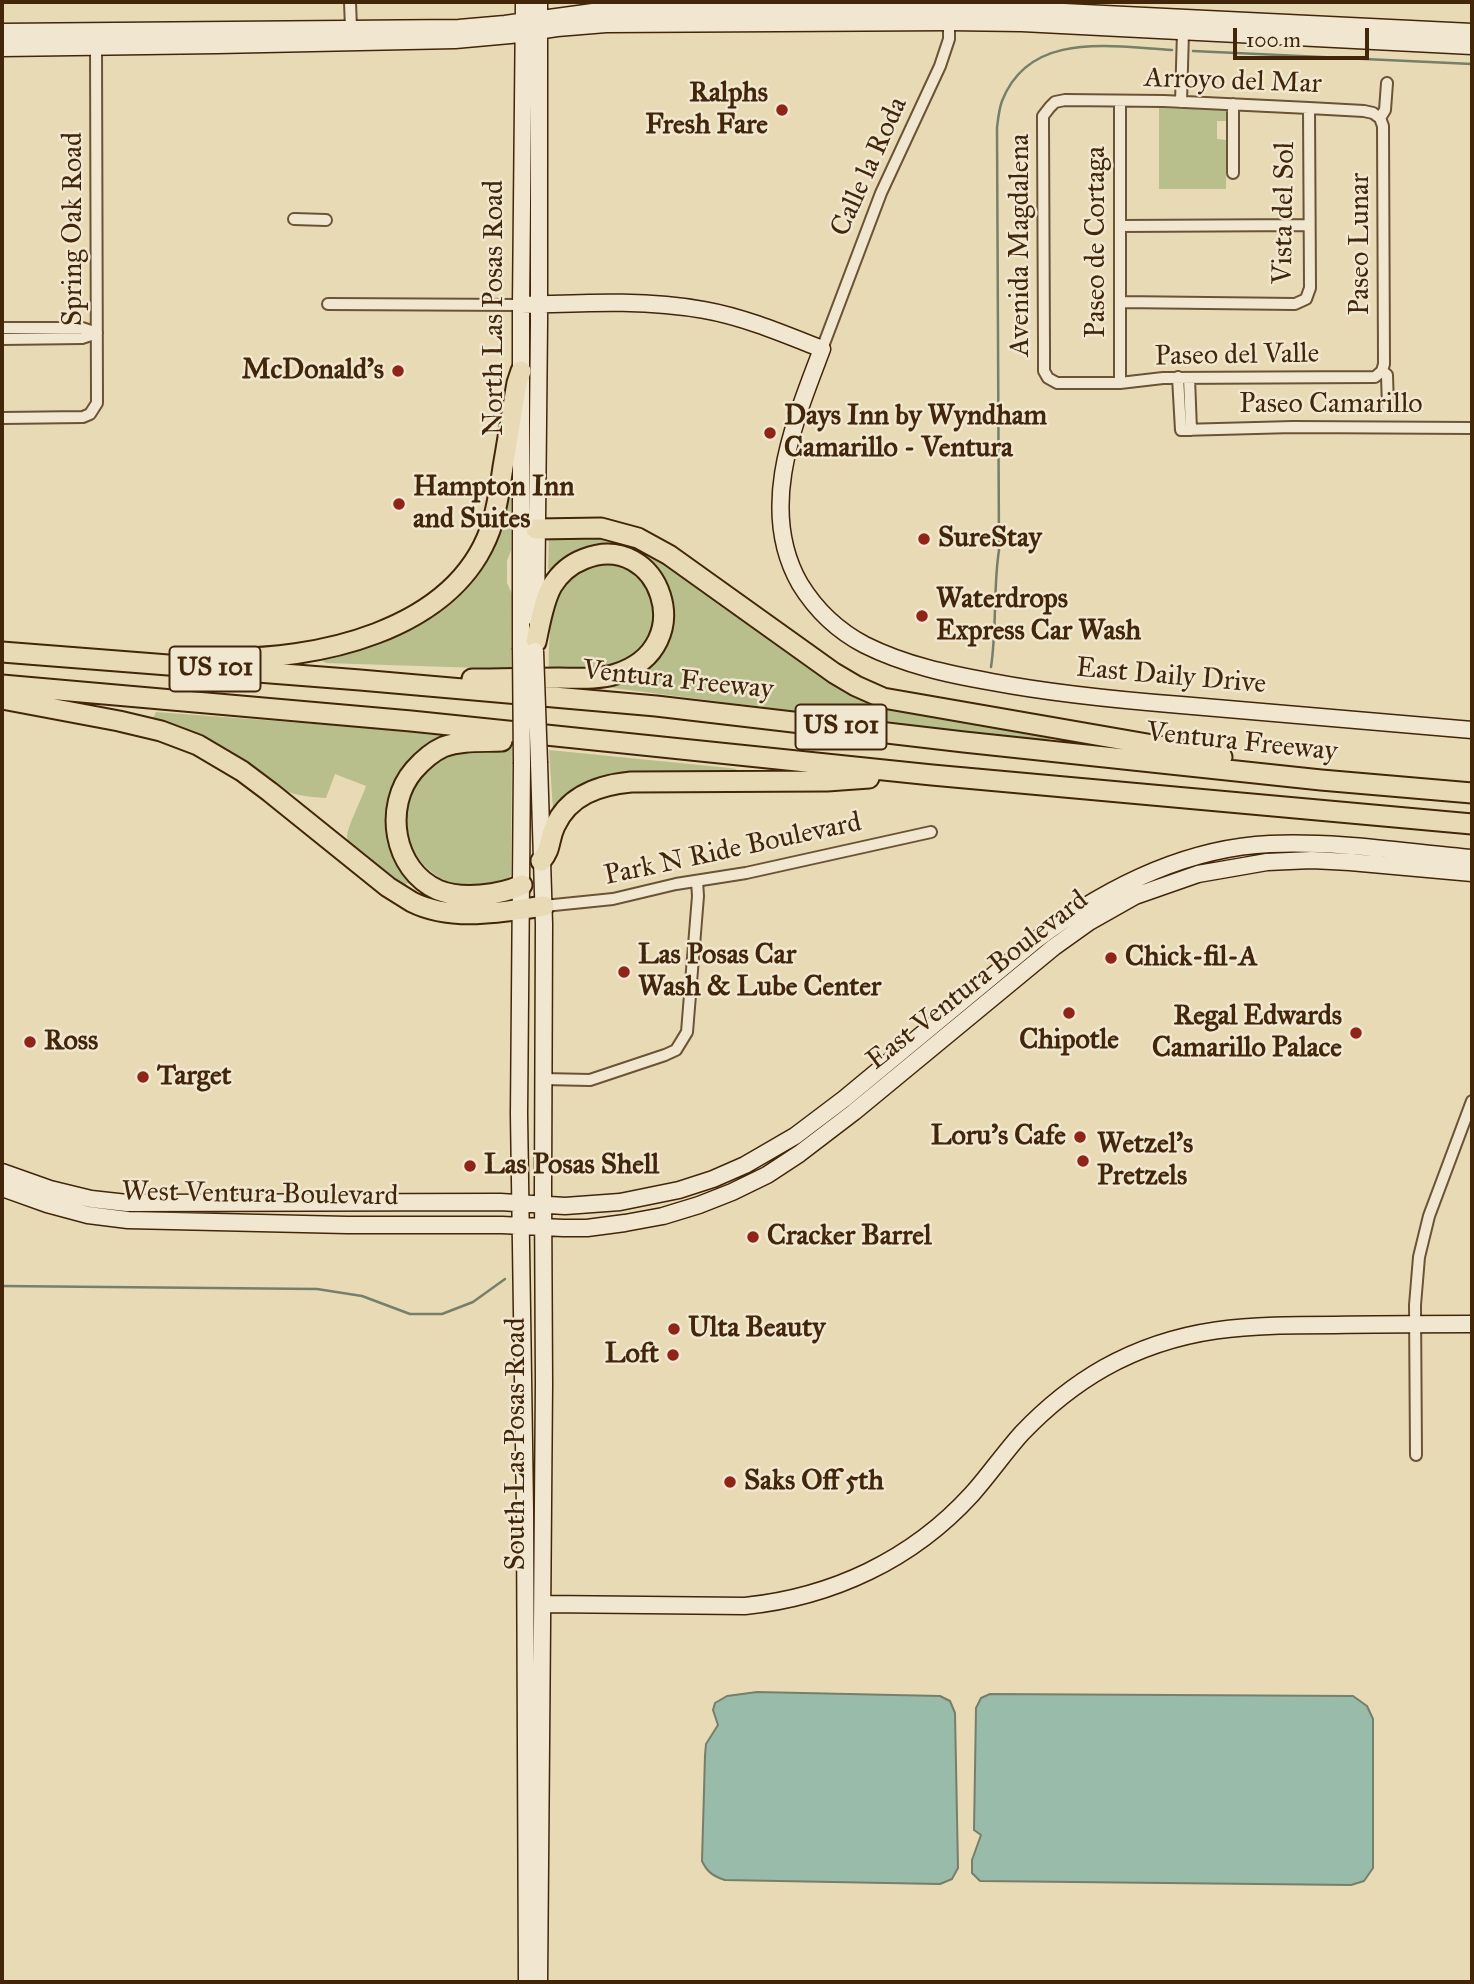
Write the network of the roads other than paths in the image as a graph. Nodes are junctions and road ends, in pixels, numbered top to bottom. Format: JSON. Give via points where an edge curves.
{"nodes":[{"id":1,"x":350,"y":2,"type":"edge"},
{"id":2,"x":524,"y":2,"type":"edge"},
{"id":3,"x":949,"y":11,"type":"edge"},
{"id":4,"x":533,"y":21,"type":"edge"},
{"id":5,"x":1186,"y":25,"type":"junction"},
{"id":6,"x":2,"y":32,"type":"edge"},
{"id":7,"x":1472,"y":33,"type":"edge"},
{"id":8,"x":351,"y":35,"type":"junction"},
{"id":9,"x":97,"y":39,"type":"junction"},
{"id":10,"x":1472,"y":46,"type":"edge"},
{"id":11,"x":2,"y":48,"type":"edge"},
{"id":12,"x":1387,"y":83,"type":"dead end"},
{"id":13,"x":1120,"y":100,"type":"junction"},
{"id":14,"x":1181,"y":102,"type":"junction"},
{"id":15,"x":1233,"y":104,"type":"junction"},
{"id":16,"x":1049,"y":107,"type":"joint"},
{"id":17,"x":1308,"y":107,"type":"junction"},
{"id":18,"x":1380,"y":118,"type":"junction"},
{"id":19,"x":1233,"y":173,"type":"dead end"},
{"id":20,"x":294,"y":219,"type":"dead end"},
{"id":21,"x":326,"y":220,"type":"dead end"},
{"id":22,"x":1308,"y":225,"type":"junction"},
{"id":23,"x":1119,"y":226,"type":"junction"},
{"id":24,"x":1120,"y":302,"type":"junction"},
{"id":25,"x":328,"y":304,"type":"dead end"},
{"id":26,"x":539,"y":304,"type":"junction"},
{"id":27,"x":521,"y":305,"type":"junction"},
{"id":28,"x":2,"y":328,"type":"edge"},
{"id":29,"x":97,"y":333,"type":"junction"},
{"id":30,"x":2,"y":339,"type":"edge"},
{"id":31,"x":822,"y":349,"type":"junction"},
{"id":32,"x":521,"y":371,"type":"junction"},
{"id":33,"x":1382,"y":371,"type":"junction"},
{"id":34,"x":1184,"y":377,"type":"junction"},
{"id":35,"x":1052,"y":381,"type":"joint"},
{"id":36,"x":1120,"y":383,"type":"junction"},
{"id":37,"x":1388,"y":407,"type":"dead end"},
{"id":38,"x":2,"y":418,"type":"edge"},
{"id":39,"x":1472,"y":428,"type":"edge"},
{"id":40,"x":529,"y":529,"type":"junction"},
{"id":41,"x":531,"y":647,"type":"junction"},
{"id":42,"x":2,"y":652,"type":"edge"},
{"id":43,"x":69,"y":659,"type":"junction"},
{"id":44,"x":360,"y":680,"type":"junction"},
{"id":45,"x":2,"y":685,"type":"edge"},
{"id":46,"x":2,"y":699,"type":"edge"},
{"id":47,"x":1472,"y":730,"type":"edge"},
{"id":48,"x":634,"y":745,"type":"junction"},
{"id":49,"x":932,"y":775,"type":"junction"},
{"id":50,"x":1321,"y":780,"type":"junction"},
{"id":51,"x":1472,"y":793,"type":"edge"},
{"id":52,"x":1472,"y":824,"type":"edge"},
{"id":53,"x":931,"y":832,"type":"dead end"},
{"id":54,"x":1472,"y":858,"type":"edge"},
{"id":55,"x":541,"y":861,"type":"junction"},
{"id":56,"x":1472,"y":873,"type":"edge"},
{"id":57,"x":696,"y":881,"type":"junction"},
{"id":58,"x":522,"y":885,"type":"junction"},
{"id":59,"x":544,"y":906,"type":"junction"},
{"id":60,"x":522,"y":909,"type":"junction"},
{"id":61,"x":543,"y":1079,"type":"junction"},
{"id":62,"x":1472,"y":1101,"type":"edge"},
{"id":63,"x":2,"y":1172,"type":"edge"},
{"id":64,"x":2,"y":1188,"type":"edge"},
{"id":65,"x":521,"y":1202,"type":"junction"},
{"id":66,"x":543,"y":1205,"type":"junction"},
{"id":67,"x":521,"y":1226,"type":"junction"},
{"id":68,"x":543,"y":1227,"type":"junction"},
{"id":69,"x":1416,"y":1324,"type":"junction"},
{"id":70,"x":1472,"y":1324,"type":"edge"},
{"id":71,"x":1416,"y":1455,"type":"dead end"},
{"id":72,"x":525,"y":1509,"type":"junction"},
{"id":73,"x":544,"y":1604,"type":"junction"},
{"id":74,"x":527,"y":1982,"type":"edge"},
{"id":75,"x":539,"y":1982,"type":"edge"}],
"edges":[{"from":1,"to":8,"type":"street"},
{"from":2,"to":4,"type":"main road","name":"North Las Posas Road"},
{"from":3,"to":4,"type":"main road","via":[[606,24]]},
{"from":3,"to":5,"type":"main road","via":[[1043,11]]},
{"from":3,"to":31,"type":"street","name":"Calle la Roda","via":[[949,39],[940,66],[881,193]]},
{"from":4,"to":8,"type":"main road","via":[[479,38]]},
{"from":4,"to":26,"type":"main road","name":"North Las Posas Road"},
{"from":4,"to":27,"type":"main road","name":"North Las Posas Road"},
{"from":5,"to":7,"type":"main road"},
{"from":5,"to":10,"type":"main road"},
{"from":5,"to":14,"type":"street"},
{"from":6,"to":9,"type":"main road"},
{"from":8,"to":9,"type":"main road"},
{"from":9,"to":11,"type":"main road"},
{"from":9,"to":29,"type":"street","name":"Spring Oak Road"},
{"from":12,"to":18,"type":"street"},
{"from":13,"to":14,"type":"street","name":"Arroyo del Mar"},
{"from":13,"to":16,"type":"street","name":"Arroyo del Mar","via":[[1065,100]]},
{"from":13,"to":23,"type":"street","name":"Paseo de Cortaga"},
{"from":14,"to":15,"type":"street","name":"Arroyo del Mar"},
{"from":15,"to":17,"type":"street","name":"Arroyo del Mar"},
{"from":15,"to":19,"type":"street"},
{"from":16,"to":35,"type":"street","name":"Avenida Magdalena","via":[[1043,123],[1044,371]]},
{"from":17,"to":18,"type":"street","name":"Arroyo del Mar","via":[[1364,111]]},
{"from":17,"to":22,"type":"street","name":"Vista del Sol"},
{"from":18,"to":33,"type":"street","name":"Paseo Lunar"},
{"from":20,"to":21,"type":"street"},
{"from":22,"to":23,"type":"street"},
{"from":22,"to":24,"type":"street","name":"Vista del Sol","via":[[1310,288],[1302,302]]},
{"from":23,"to":24,"type":"street","name":"Paseo de Cortaga"},
{"from":24,"to":36,"type":"street","name":"Paseo de Cortaga"},
{"from":25,"to":27,"type":"street"},
{"from":26,"to":27,"type":"main road"},
{"from":26,"to":31,"type":"main road","via":[[643,303],[705,310]]},
{"from":26,"to":40,"type":"main road","name":"North Las Posas Road"},
{"from":27,"to":32,"type":"main road","name":"North Las Posas Road"},
{"from":28,"to":29,"type":"street","via":[[82,328]]},
{"from":29,"to":30,"type":"street","via":[[82,338]]},
{"from":29,"to":38,"type":"street","name":"Spring Oak Road","via":[[93,410],[78,417]]},
{"from":31,"to":47,"type":"main road","name":"East Daily Drive","via":[[783,469],[781,528],[799,582],[813,603],[863,644],[931,669],[1067,695]]},
{"from":32,"to":40,"type":"main road","name":"North Las Posas Road"},
{"from":32,"to":43,"type":"highway","via":[[490,530],[471,565],[429,607],[358,639],[295,654]]},
{"from":33,"to":34,"type":"street","name":"Paseo del Valle","via":[[1375,377]]},
{"from":33,"to":37,"type":"street","via":[[1387,376]]},
{"from":34,"to":36,"type":"street","name":"Paseo del Valle"},
{"from":34,"to":39,"type":"street","name":"Paseo Camarillo","via":[[1186,430]]},
{"from":35,"to":36,"type":"street","name":"Paseo del Valle"},
{"from":40,"to":41,"type":"main road","name":"North Las Posas Road"},
{"from":40,"to":50,"type":"highway","via":[[601,528],[638,538],[669,555],[834,673],[883,698],[1241,761]]},
{"from":41,"to":44,"type":"highway","via":[[553,585],[578,561],[617,555],[648,572],[660,589],[664,621],[658,640],[636,665],[616,674],[598,678]]},
{"from":41,"to":55,"type":"main road","name":"North Las Posas Road","bridge":true},
{"from":41,"to":58,"type":"main road","name":"North Las Posas Road","bridge":true,"via":[[522,764]]},
{"from":42,"to":43,"type":"highway","name":"Ventura Freeway","number":"US 101"},
{"from":43,"to":44,"type":"highway","name":"Ventura Freeway","number":"US 101"},
{"from":44,"to":50,"type":"highway","name":"Ventura Freeway","number":"US 101","via":[[656,706]]},
{"from":45,"to":48,"type":"highway","name":"Ventura Freeway","number":"US 101"},
{"from":46,"to":60,"type":"highway","via":[[119,721],[198,745],[242,771],[413,902],[449,912]]},
{"from":48,"to":49,"type":"highway","name":"Ventura Freeway","number":"US 101"},
{"from":48,"to":58,"type":"highway","via":[[459,744],[428,755],[411,773],[397,804],[396,829],[401,851],[418,875],[438,890],[451,893],[498,894]]},
{"from":49,"to":52,"type":"highway","name":"Ventura Freeway","number":"US 101"},
{"from":49,"to":55,"type":"highway","via":[[613,784],[574,800],[556,824],[549,851]]},
{"from":50,"to":51,"type":"highway","name":"Ventura Freeway","number":"US 101"},
{"from":53,"to":57,"type":"street","name":"Park N Ride Boulevard"},
{"from":54,"to":66,"type":"main road","name":"East Ventura Boulevard","via":[[1269,844],[1202,855],[1154,871],[1063,919],[844,1099],[769,1152],[713,1179],[649,1197],[591,1206]]},
{"from":55,"to":59,"type":"main road","name":"North Las Posas Road"},
{"from":56,"to":68,"type":"main road","name":"East Ventura Boulevard","via":[[1278,861],[1198,874],[1135,896],[1060,942],[832,1130],[766,1175],[663,1216],[587,1228]]},
{"from":57,"to":59,"type":"street","name":"Park N Ride Boulevard","via":[[613,899]]},
{"from":57,"to":61,"type":"street","via":[[690,1012],[687,1032],[676,1050],[590,1080]]},
{"from":58,"to":60,"type":"main road","name":"North Las Posas Road"},
{"from":59,"to":60,"type":"highway"},
{"from":59,"to":61,"type":"main road","name":"South Las Posas Road"},
{"from":60,"to":65,"type":"main road","name":"South Las Posas Road"},
{"from":61,"to":66,"type":"main road","name":"South Las Posas Road"},
{"from":62,"to":69,"type":"street","via":[[1423,1237]]},
{"from":63,"to":65,"type":"main road","name":"West Ventura Boulevard","via":[[50,1189],[127,1203]]},
{"from":64,"to":67,"type":"main road","name":"West Ventura Boulevard","via":[[88,1215],[128,1220]]},
{"from":65,"to":66,"type":"main road","name":"East Ventura Boulevard"},
{"from":65,"to":67,"type":"main road","name":"South Las Posas Road"},
{"from":66,"to":68,"type":"main road","name":"South Las Posas Road"},
{"from":67,"to":68,"type":"main road","name":"East Ventura Boulevard"},
{"from":67,"to":72,"type":"main road","name":"South Las Posas Road"},
{"from":68,"to":73,"type":"main road","name":"South Las Posas Road"},
{"from":69,"to":70,"type":"main road"},
{"from":69,"to":71,"type":"street"},
{"from":69,"to":73,"type":"main road","via":[[1226,1328],[1188,1334],[1120,1360],[1081,1382],[1041,1414],[937,1528],[875,1569],[810,1595],[745,1605]]},
{"from":72,"to":73,"type":"main road","via":[[532,1517],[535,1595]]},
{"from":72,"to":74,"type":"main road","name":"South Las Posas Road"},
{"from":73,"to":75,"type":"main road","name":"South Las Posas Road"}]}
